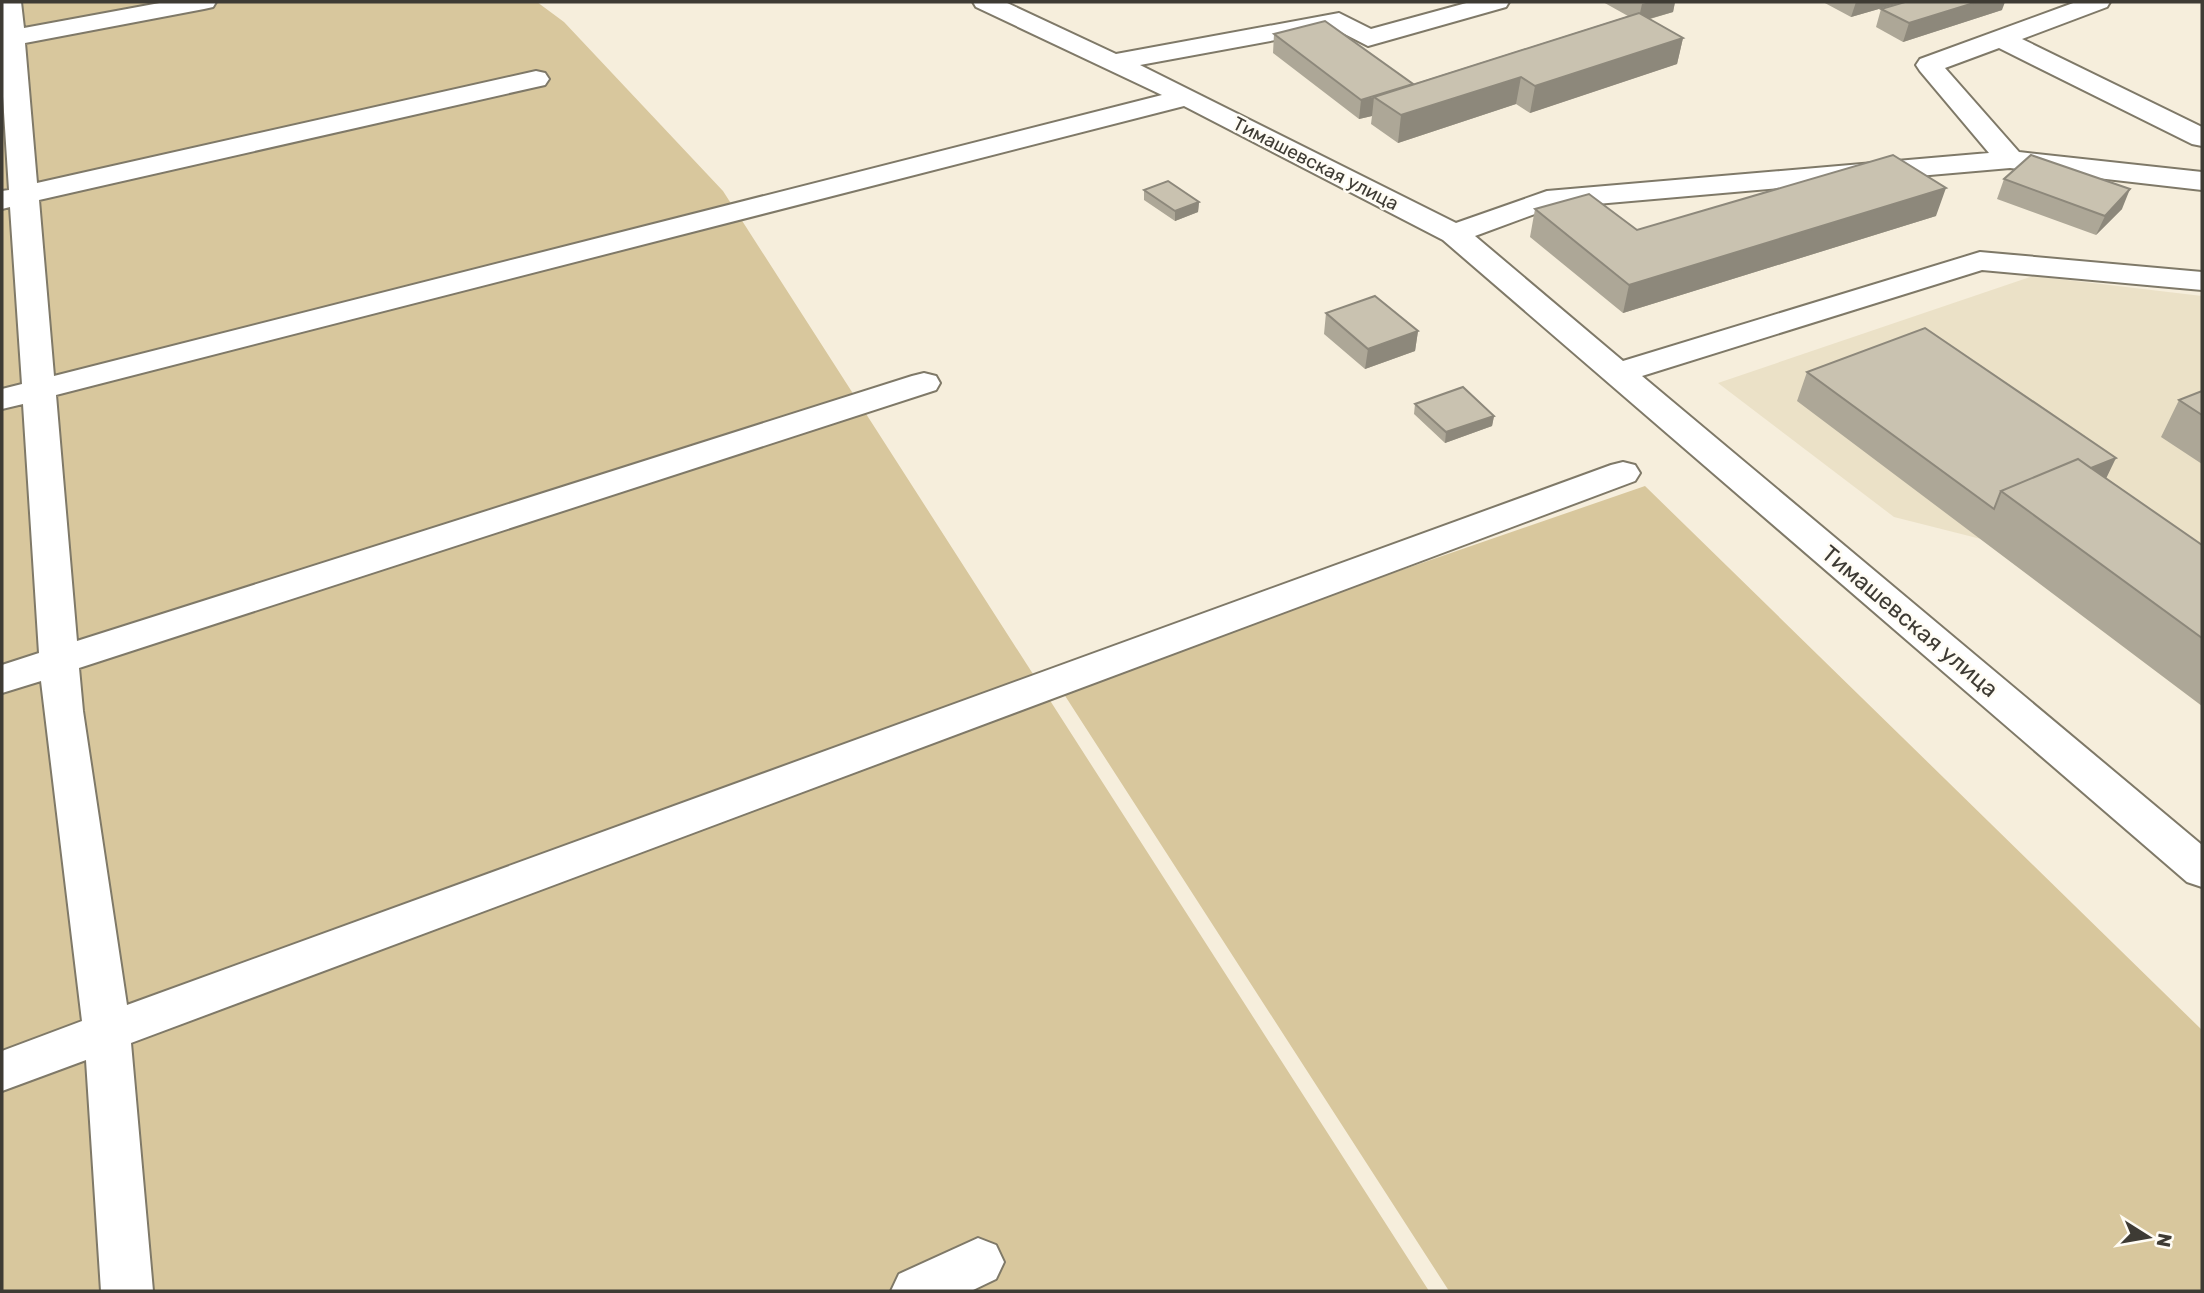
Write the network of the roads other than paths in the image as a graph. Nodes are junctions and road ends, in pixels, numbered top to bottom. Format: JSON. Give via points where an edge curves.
{"nodes":[{"id":1,"x":204,"y":2,"type":"edge"},
{"id":2,"x":985,"y":2,"type":"edge"},
{"id":3,"x":1319,"y":2,"type":"edge"},
{"id":4,"x":1497,"y":2,"type":"edge"},
{"id":5,"x":2098,"y":2,"type":"edge"},
{"id":6,"x":1339,"y":21,"type":"junction"},
{"id":7,"x":8,"y":26,"type":"edge"},
{"id":8,"x":2001,"y":39,"type":"junction"},
{"id":9,"x":1113,"y":62,"type":"junction"},
{"id":10,"x":536,"y":79,"type":"dead end"},
{"id":11,"x":1187,"y":97,"type":"junction"},
{"id":12,"x":2202,"y":138,"type":"edge"},
{"id":13,"x":2010,"y":160,"type":"junction"},
{"id":14,"x":2202,"y":181,"type":"edge"},
{"id":15,"x":13,"y":198,"type":"edge"},
{"id":16,"x":1454,"y":234,"type":"junction"},
{"id":17,"x":2202,"y":281,"type":"edge"},
{"id":18,"x":1617,"y":373,"type":"junction"},
{"id":19,"x":924,"y":383,"type":"dead end"},
{"id":20,"x":39,"y":389,"type":"junction"},
{"id":21,"x":2,"y":399,"type":"edge"},
{"id":22,"x":1623,"y":472,"type":"dead end"},
{"id":23,"x":60,"y":661,"type":"junction"},
{"id":24,"x":2,"y":679,"type":"edge"},
{"id":25,"x":2202,"y":870,"type":"edge"},
{"id":26,"x":107,"y":1031,"type":"junction"},
{"id":27,"x":2,"y":1071,"type":"edge"},
{"id":28,"x":978,"y":1262,"type":"dead end"},
{"id":29,"x":127,"y":1291,"type":"edge"},
{"id":30,"x":917,"y":1291,"type":"edge"}],
"edges":[{"from":1,"to":7,"type":"street"},
{"from":2,"to":9,"type":"street","name":"Тимашевская улица"},
{"from":3,"to":6,"type":"street"},
{"from":4,"to":6,"type":"street","via":[[1368,38]]},
{"from":5,"to":8,"type":"street"},
{"from":6,"to":9,"type":"street"},
{"from":7,"to":15,"type":"street"},
{"from":8,"to":12,"type":"street"},
{"from":8,"to":13,"type":"street","via":[[1929,65]]},
{"from":9,"to":11,"type":"street","name":"Тимашевская улица"},
{"from":10,"to":15,"type":"street"},
{"from":11,"to":16,"type":"street","name":"Тимашевская улица"},
{"from":11,"to":20,"type":"street"},
{"from":13,"to":14,"type":"street"},
{"from":13,"to":16,"type":"street","via":[[1547,200]]},
{"from":15,"to":20,"type":"street"},
{"from":16,"to":18,"type":"street","name":"Тимашевская улица"},
{"from":17,"to":18,"type":"street","via":[[1980,261]]},
{"from":18,"to":25,"type":"street","name":"Тимашевская улица"},
{"from":19,"to":23,"type":"street"},
{"from":20,"to":21,"type":"street"},
{"from":20,"to":23,"type":"street"},
{"from":22,"to":26,"type":"street"},
{"from":23,"to":24,"type":"street"},
{"from":23,"to":26,"type":"street"},
{"from":26,"to":27,"type":"street"},
{"from":26,"to":29,"type":"street"},
{"from":28,"to":30,"type":"street"}]}
